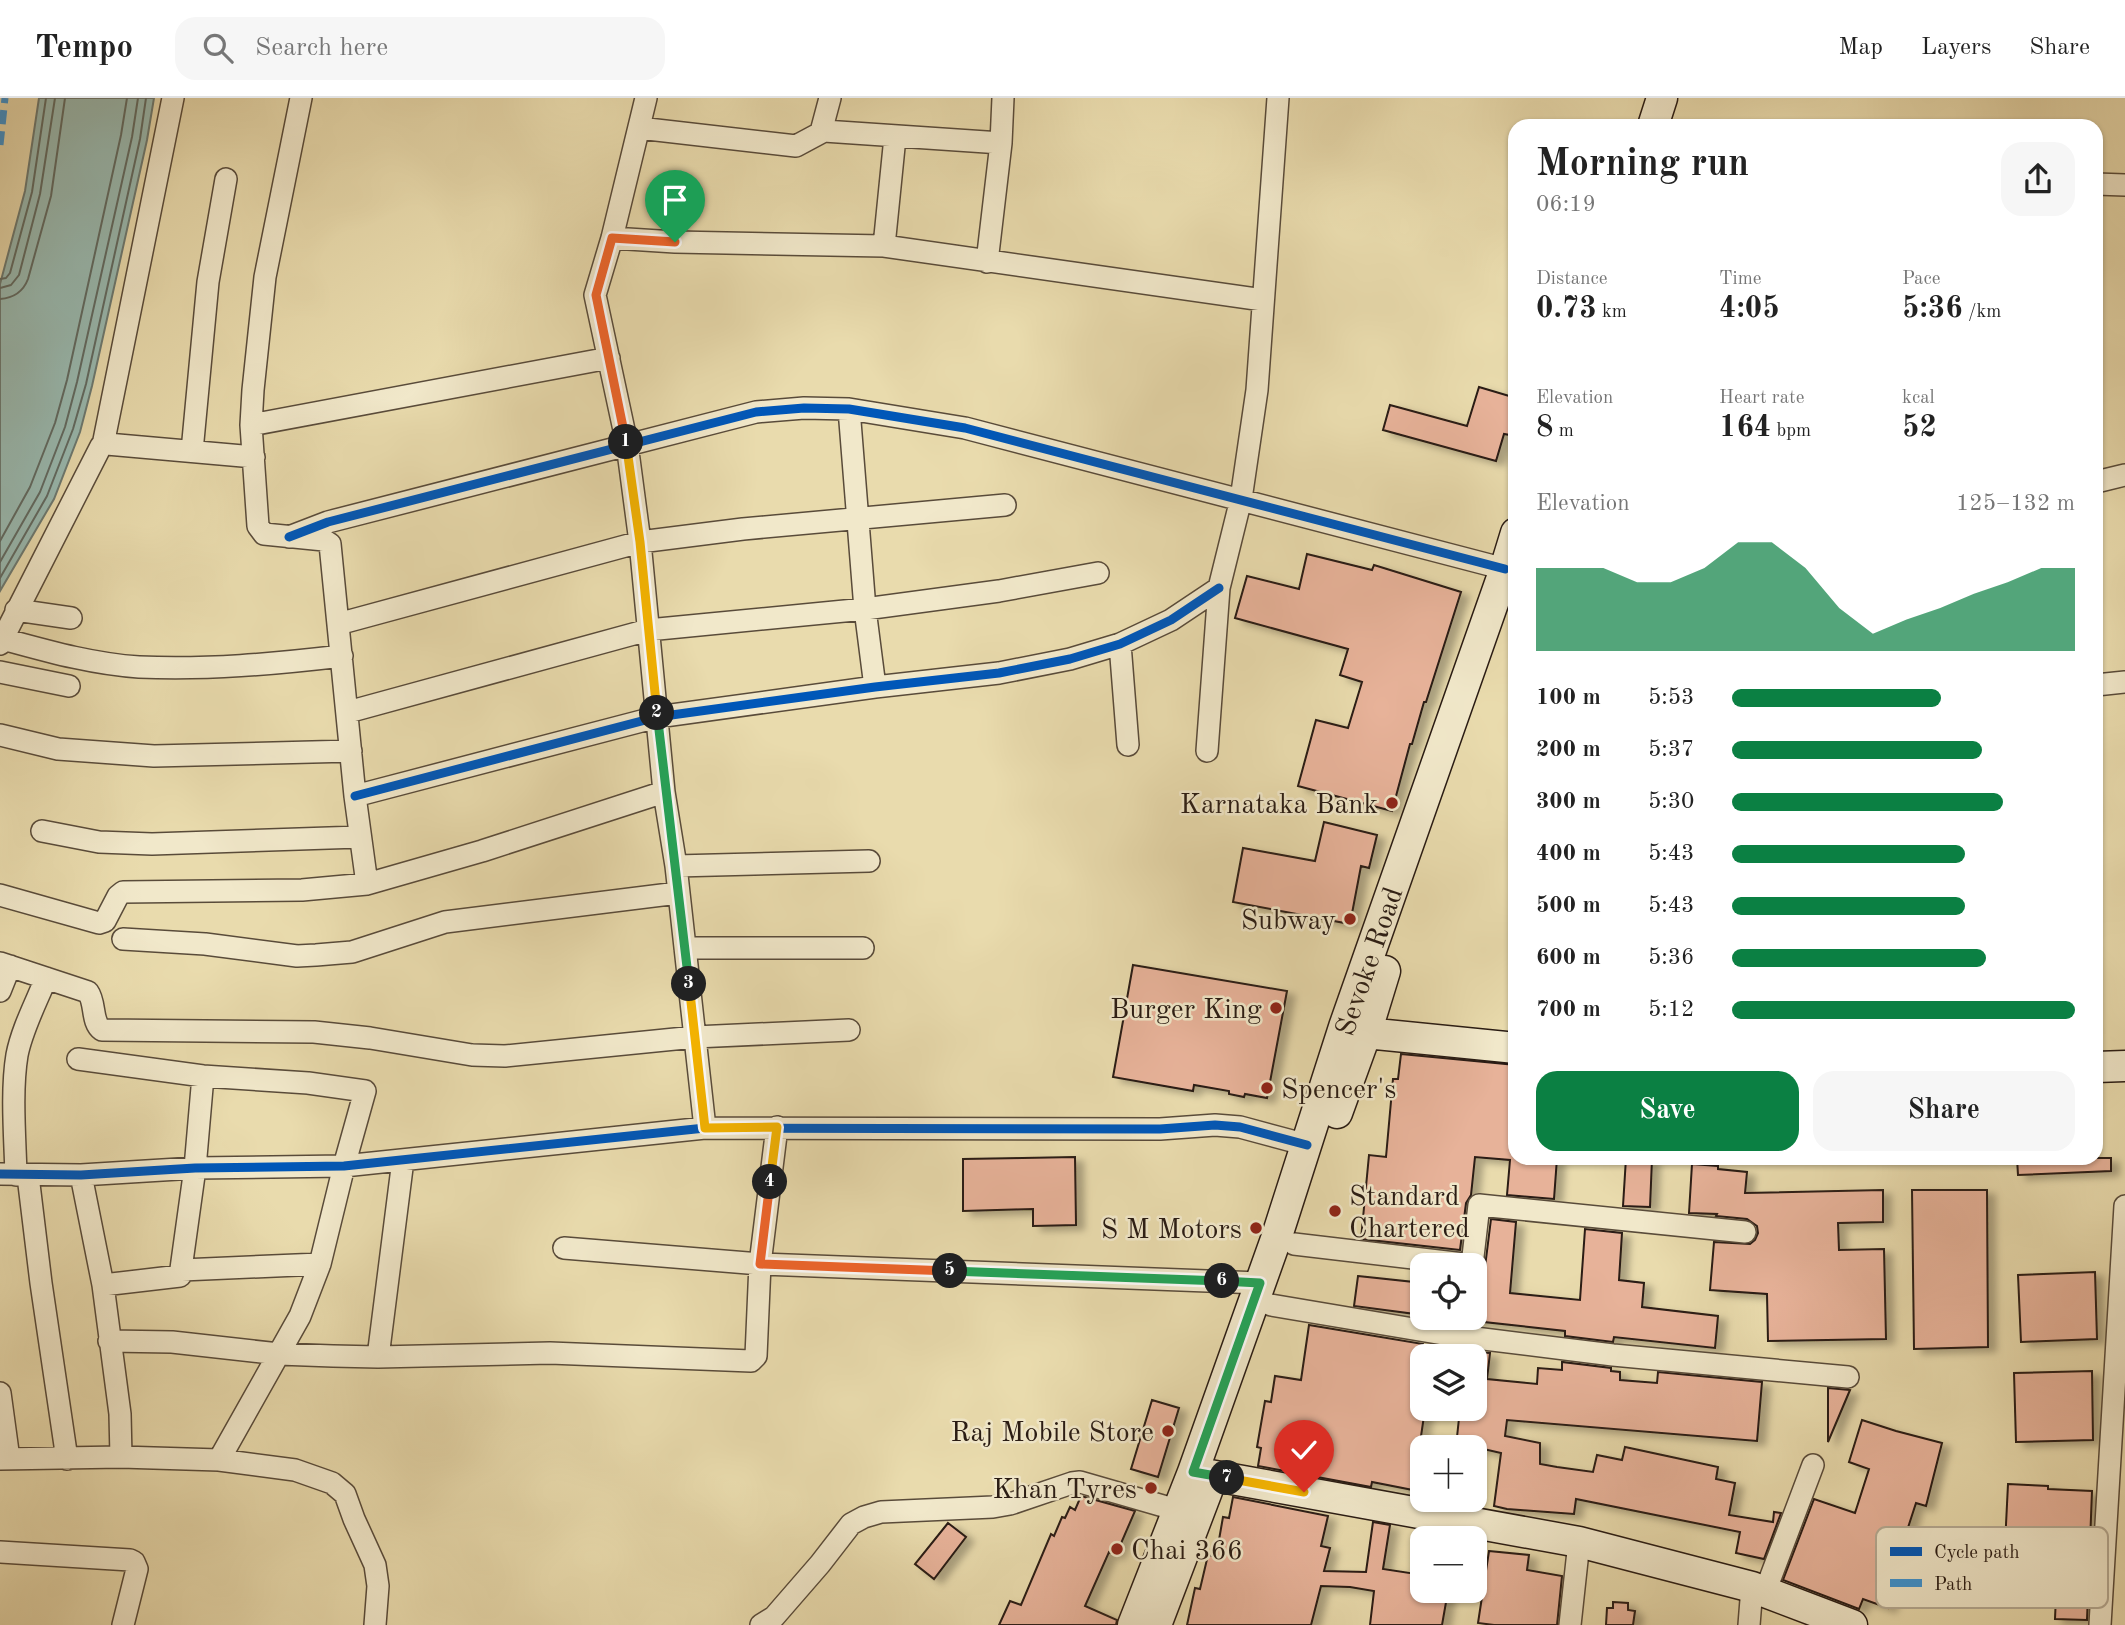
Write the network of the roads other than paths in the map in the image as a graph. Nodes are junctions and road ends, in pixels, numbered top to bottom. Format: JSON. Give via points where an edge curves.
{"nodes":[{"id":1,"x":173,"y":98,"type":"edge"},
{"id":2,"x":301,"y":98,"type":"edge"},
{"id":3,"x":646,"y":98,"type":"edge"},
{"id":4,"x":830,"y":98,"type":"edge"},
{"id":5,"x":1003,"y":98,"type":"edge"},
{"id":6,"x":1278,"y":98,"type":"edge"},
{"id":7,"x":1644,"y":98,"type":"edge"},
{"id":8,"x":1662,"y":98,"type":"edge"},
{"id":9,"x":1637,"y":119,"type":"edge"},
{"id":10,"x":1655,"y":119,"type":"edge"},
{"id":11,"x":639,"y":128,"type":"junction"},
{"id":12,"x":824,"y":131,"type":"junction"},
{"id":13,"x":895,"y":137,"type":"junction"},
{"id":14,"x":1001,"y":143,"type":"junction"},
{"id":15,"x":226,"y":179,"type":"dead end"},
{"id":16,"x":2103,"y":184,"type":"edge"},
{"id":17,"x":2125,"y":185,"type":"edge"},
{"id":18,"x":612,"y":238,"type":"junction"},
{"id":19,"x":884,"y":246,"type":"junction"},
{"id":20,"x":987,"y":262,"type":"junction"},
{"id":21,"x":1263,"y":300,"type":"junction"},
{"id":22,"x":609,"y":358,"type":"junction"},
{"id":23,"x":849,"y":409,"type":"junction"},
{"id":24,"x":251,"y":425,"type":"junction"},
{"id":25,"x":627,"y":444,"type":"junction"},
{"id":26,"x":103,"y":445,"type":"junction"},
{"id":27,"x":192,"y":451,"type":"junction"},
{"id":28,"x":254,"y":457,"type":"junction"},
{"id":29,"x":2125,"y":475,"type":"edge"},
{"id":30,"x":2103,"y":480,"type":"edge"},
{"id":31,"x":1241,"y":499,"type":"junction"},
{"id":32,"x":1005,"y":505,"type":"dead end"},
{"id":33,"x":857,"y":519,"type":"junction"},
{"id":34,"x":289,"y":537,"type":"junction"},
{"id":35,"x":640,"y":542,"type":"junction"},
{"id":36,"x":1098,"y":573,"type":"dead end"},
{"id":37,"x":1508,"y":576,"type":"edge"},
{"id":38,"x":1219,"y":588,"type":"junction"},
{"id":39,"x":1508,"y":588,"type":"edge"},
{"id":40,"x":864,"y":609,"type":"junction"},
{"id":41,"x":16,"y":610,"type":"junction"},
{"id":42,"x":71,"y":618,"type":"dead end"},
{"id":43,"x":338,"y":624,"type":"junction"},
{"id":44,"x":648,"y":630,"type":"junction"},
{"id":45,"x":1,"y":641,"type":"edge"},
{"id":46,"x":1120,"y":644,"type":"junction"},
{"id":47,"x":342,"y":656,"type":"junction"},
{"id":48,"x":0,"y":672,"type":"edge"},
{"id":49,"x":2125,"y":682,"type":"edge"},
{"id":50,"x":2103,"y":684,"type":"edge"},
{"id":51,"x":69,"y":686,"type":"dead end"},
{"id":52,"x":875,"y":687,"type":"junction"},
{"id":53,"x":348,"y":712,"type":"junction"},
{"id":54,"x":657,"y":717,"type":"junction"},
{"id":55,"x":0,"y":735,"type":"edge"},
{"id":56,"x":1128,"y":745,"type":"dead end"},
{"id":57,"x":351,"y":751,"type":"junction"},
{"id":58,"x":1207,"y":751,"type":"dead end"},
{"id":59,"x":664,"y":792,"type":"junction"},
{"id":60,"x":355,"y":796,"type":"junction"},
{"id":61,"x":42,"y":831,"type":"dead end"},
{"id":62,"x":359,"y":837,"type":"junction"},
{"id":63,"x":869,"y":861,"type":"dead end"},
{"id":64,"x":676,"y":866,"type":"junction"},
{"id":65,"x":367,"y":884,"type":"junction"},
{"id":66,"x":678,"y":893,"type":"junction"},
{"id":67,"x":0,"y":895,"type":"edge"},
{"id":68,"x":123,"y":939,"type":"dead end"},
{"id":69,"x":685,"y":948,"type":"junction"},
{"id":70,"x":863,"y":948,"type":"dead end"},
{"id":71,"x":5,"y":965,"type":"edge"},
{"id":72,"x":46,"y":978,"type":"junction"},
{"id":73,"x":0,"y":991,"type":"edge"},
{"id":74,"x":849,"y":1030,"type":"dead end"},
{"id":75,"x":1355,"y":1030,"type":"junction"},
{"id":76,"x":695,"y":1037,"type":"junction"},
{"id":77,"x":1508,"y":1047,"type":"edge"},
{"id":78,"x":78,"y":1059,"type":"dead end"},
{"id":79,"x":2125,"y":1066,"type":"edge"},
{"id":80,"x":2103,"y":1067,"type":"edge"},
{"id":81,"x":203,"y":1076,"type":"junction"},
{"id":82,"x":777,"y":1127,"type":"junction"},
{"id":83,"x":705,"y":1128,"type":"junction"},
{"id":84,"x":1307,"y":1144,"type":"junction"},
{"id":85,"x":403,"y":1160,"type":"junction"},
{"id":86,"x":344,"y":1166,"type":"junction"},
{"id":87,"x":195,"y":1168,"type":"junction"},
{"id":88,"x":14,"y":1175,"type":"edge"},
{"id":89,"x":81,"y":1175,"type":"junction"},
{"id":90,"x":2125,"y":1206,"type":"edge"},
{"id":91,"x":1745,"y":1232,"type":"dead end"},
{"id":92,"x":1294,"y":1244,"type":"junction"},
{"id":93,"x":564,"y":1248,"type":"dead end"},
{"id":94,"x":320,"y":1264,"type":"junction"},
{"id":95,"x":760,"y":1264,"type":"junction"},
{"id":96,"x":182,"y":1270,"type":"junction"},
{"id":97,"x":103,"y":1285,"type":"junction"},
{"id":98,"x":1265,"y":1294,"type":"junction"},
{"id":99,"x":109,"y":1341,"type":"junction"},
{"id":100,"x":279,"y":1354,"type":"junction"},
{"id":101,"x":378,"y":1357,"type":"junction"},
{"id":102,"x":1848,"y":1377,"type":"dead end"},
{"id":103,"x":0,"y":1393,"type":"edge"},
{"id":104,"x":121,"y":1457,"type":"junction"},
{"id":105,"x":4,"y":1459,"type":"edge"},
{"id":106,"x":67,"y":1459,"type":"junction"},
{"id":107,"x":219,"y":1460,"type":"junction"},
{"id":108,"x":1813,"y":1465,"type":"dead end"},
{"id":109,"x":1203,"y":1474,"type":"junction"},
{"id":110,"x":1177,"y":1510,"type":"junction"},
{"id":111,"x":2106,"y":1527,"type":"edge"},
{"id":112,"x":1579,"y":1542,"type":"junction"},
{"id":113,"x":0,"y":1552,"type":"edge"},
{"id":114,"x":1759,"y":1590,"type":"junction"},
{"id":115,"x":123,"y":1625,"type":"edge"},
{"id":116,"x":375,"y":1625,"type":"edge"},
{"id":117,"x":761,"y":1625,"type":"edge"},
{"id":118,"x":1133,"y":1625,"type":"edge"},
{"id":119,"x":1156,"y":1625,"type":"edge"},
{"id":120,"x":1570,"y":1625,"type":"edge"},
{"id":121,"x":1749,"y":1625,"type":"edge"},
{"id":122,"x":1852,"y":1625,"type":"edge"}],
"edges":[{"from":1,"to":26,"type":"street"},
{"from":2,"to":24,"type":"street","via":[[265,277]]},
{"from":3,"to":11,"type":"street"},
{"from":4,"to":12,"type":"street"},
{"from":5,"to":14,"type":"street"},
{"from":6,"to":21,"type":"street"},
{"from":7,"to":9,"type":"main road"},
{"from":8,"to":10,"type":"main road"},
{"from":11,"to":12,"type":"street","via":[[796,146]]},
{"from":11,"to":18,"type":"street"},
{"from":12,"to":13,"type":"street"},
{"from":13,"to":14,"type":"street"},
{"from":13,"to":19,"type":"street"},
{"from":14,"to":20,"type":"street"},
{"from":15,"to":27,"type":"street","via":[[208,282]]},
{"from":16,"to":17,"type":"street"},
{"from":18,"to":19,"type":"street"},
{"from":18,"to":22,"type":"street","via":[[596,295]]},
{"from":19,"to":20,"type":"street"},
{"from":20,"to":21,"type":"street"},
{"from":21,"to":31,"type":"street","via":[[1257,390]]},
{"from":22,"to":24,"type":"street"},
{"from":22,"to":25,"type":"street"},
{"from":23,"to":25,"type":"street","via":[[756,412]]},
{"from":23,"to":31,"type":"street","via":[[965,428]]},
{"from":23,"to":33,"type":"street"},
{"from":24,"to":28,"type":"street"},
{"from":25,"to":34,"type":"street","via":[[328,522]]},
{"from":25,"to":35,"type":"street"},
{"from":26,"to":27,"type":"street"},
{"from":26,"to":41,"type":"street"},
{"from":27,"to":28,"type":"street"},
{"from":28,"to":34,"type":"street","via":[[260,530]]},
{"from":29,"to":30,"type":"street"},
{"from":31,"to":37,"type":"street"},
{"from":31,"to":38,"type":"street"},
{"from":32,"to":33,"type":"street"},
{"from":33,"to":35,"type":"street"},
{"from":33,"to":40,"type":"street"},
{"from":34,"to":43,"type":"street","via":[[330,544]]},
{"from":35,"to":43,"type":"street"},
{"from":35,"to":44,"type":"street"},
{"from":36,"to":40,"type":"street"},
{"from":38,"to":46,"type":"street","via":[[1171,620]]},
{"from":38,"to":58,"type":"street"},
{"from":39,"to":75,"type":"main road","name":"Sevoke Road"},
{"from":40,"to":44,"type":"street"},
{"from":40,"to":52,"type":"street"},
{"from":41,"to":42,"type":"street"},
{"from":41,"to":45,"type":"street"},
{"from":43,"to":47,"type":"street"},
{"from":44,"to":53,"type":"street"},
{"from":44,"to":54,"type":"street"},
{"from":45,"to":47,"type":"street","via":[[137,667],[271,664]]},
{"from":46,"to":52,"type":"street","via":[[999,673]]},
{"from":46,"to":56,"type":"street"},
{"from":47,"to":53,"type":"street"},
{"from":48,"to":51,"type":"street"},
{"from":49,"to":50,"type":"street"},
{"from":52,"to":54,"type":"street"},
{"from":53,"to":57,"type":"street"},
{"from":54,"to":59,"type":"street"},
{"from":54,"to":60,"type":"street"},
{"from":55,"to":57,"type":"street","via":[[58,749],[154,756]]},
{"from":57,"to":60,"type":"street"},
{"from":59,"to":64,"type":"street"},
{"from":59,"to":65,"type":"street"},
{"from":60,"to":62,"type":"street"},
{"from":61,"to":62,"type":"street","via":[[99,842],[152,844]]},
{"from":62,"to":65,"type":"street"},
{"from":63,"to":64,"type":"street"},
{"from":64,"to":66,"type":"street"},
{"from":65,"to":67,"type":"street","via":[[302,890],[123,892],[105,921],[99,923]]},
{"from":66,"to":68,"type":"street","via":[[445,922],[352,952],[316,955]]},
{"from":66,"to":69,"type":"street"},
{"from":69,"to":70,"type":"street"},
{"from":69,"to":76,"type":"street"},
{"from":71,"to":72,"type":"street"},
{"from":71,"to":73,"type":"street"},
{"from":72,"to":76,"type":"street","via":[[91,994],[99,1030],[314,1032],[472,1055]]},
{"from":72,"to":88,"type":"street","via":[[18,1054]]},
{"from":74,"to":76,"type":"street"},
{"from":75,"to":77,"type":"main road"},
{"from":75,"to":84,"type":"main road","name":"Sevoke Road"},
{"from":75,"to":92,"type":"main road","name":"Sevoke Road"},
{"from":76,"to":83,"type":"street"},
{"from":78,"to":81,"type":"street"},
{"from":79,"to":80,"type":"main road"},
{"from":81,"to":86,"type":"street","via":[[364,1090]]},
{"from":81,"to":87,"type":"street"},
{"from":82,"to":83,"type":"street"},
{"from":82,"to":84,"type":"street","via":[[1160,1129],[1215,1125]]},
{"from":82,"to":95,"type":"street"},
{"from":83,"to":85,"type":"street"},
{"from":84,"to":98,"type":"main road","name":"Sevoke Road"},
{"from":85,"to":86,"type":"street"},
{"from":85,"to":101,"type":"street"},
{"from":86,"to":87,"type":"street"},
{"from":86,"to":94,"type":"street"},
{"from":87,"to":89,"type":"street"},
{"from":87,"to":96,"type":"street"},
{"from":88,"to":89,"type":"street"},
{"from":88,"to":106,"type":"street","via":[[41,1283]]},
{"from":89,"to":97,"type":"street"},
{"from":90,"to":111,"type":"street"},
{"from":91,"to":92,"type":"street","via":[[1479,1205],[1472,1265]]},
{"from":92,"to":98,"type":"main road","name":"Sevoke Road"},
{"from":93,"to":95,"type":"street"},
{"from":94,"to":96,"type":"street"},
{"from":94,"to":100,"type":"street"},
{"from":95,"to":98,"type":"street"},
{"from":95,"to":101,"type":"street","via":[[756,1356],[751,1361],[550,1353]]},
{"from":96,"to":97,"type":"street","via":[[178,1278]]},
{"from":97,"to":99,"type":"street"},
{"from":98,"to":102,"type":"street","via":[[1443,1334]]},
{"from":98,"to":109,"type":"main road","name":"Sevoke Road"},
{"from":99,"to":100,"type":"street","via":[[172,1342]]},
{"from":99,"to":104,"type":"street"},
{"from":100,"to":101,"type":"street"},
{"from":100,"to":107,"type":"street"},
{"from":103,"to":105,"type":"street"},
{"from":104,"to":106,"type":"street"},
{"from":104,"to":107,"type":"street"},
{"from":105,"to":106,"type":"street"},
{"from":107,"to":116,"type":"street","via":[[295,1470],[340,1488],[375,1565]]},
{"from":108,"to":114,"type":"street"},
{"from":109,"to":110,"type":"main road","name":"Sevoke Road"},
{"from":109,"to":112,"type":"main road"},
{"from":109,"to":119,"type":"main road","name":"Sevoke Road"},
{"from":110,"to":117,"type":"street","via":[[1080,1482],[993,1507],[881,1512],[851,1524],[774,1617]]},
{"from":110,"to":118,"type":"main road","name":"Sevoke Road"},
{"from":112,"to":114,"type":"main road"},
{"from":112,"to":120,"type":"street"},
{"from":113,"to":115,"type":"street","via":[[134,1562],[137,1569]]},
{"from":114,"to":121,"type":"street"},
{"from":114,"to":122,"type":"main road"}]}
